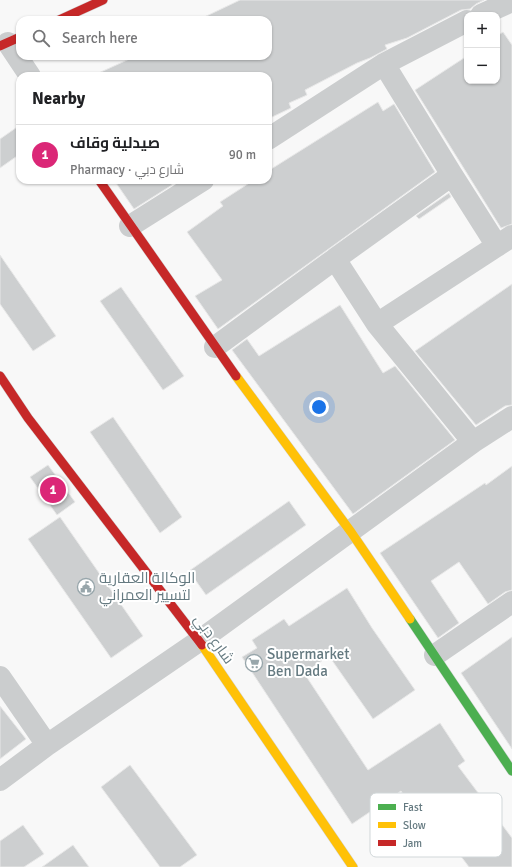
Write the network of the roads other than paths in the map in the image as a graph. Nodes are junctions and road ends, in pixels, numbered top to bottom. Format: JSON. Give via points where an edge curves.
{"nodes":[{"id":1,"x":103,"y":0,"type":"edge"},
{"id":2,"x":512,"y":1,"type":"edge"},
{"id":3,"x":488,"y":12,"type":"edge"},
{"id":4,"x":67,"y":16,"type":"edge"},
{"id":5,"x":464,"y":24,"type":"edge"},
{"id":6,"x":9,"y":42,"type":"edge"},
{"id":7,"x":16,"y":53,"type":"edge"},
{"id":8,"x":20,"y":60,"type":"edge"},
{"id":9,"x":384,"y":64,"type":"junction"},
{"id":10,"x":28,"y":72,"type":"edge"},
{"id":11,"x":272,"y":136,"type":"edge"},
{"id":12,"x":452,"y":176,"type":"junction"},
{"id":13,"x":102,"y":184,"type":"edge"},
{"id":14,"x":198,"y":184,"type":"edge"},
{"id":15,"x":130,"y":226,"type":"junction"},
{"id":16,"x":505,"y":241,"type":"edge"},
{"id":17,"x":335,"y":259,"type":"junction"},
{"id":18,"x":377,"y":324,"type":"junction"},
{"id":19,"x":215,"y":347,"type":"junction"},
{"id":20,"x":0,"y":376,"type":"edge"},
{"id":21,"x":512,"y":417,"type":"edge"},
{"id":22,"x":473,"y":442,"type":"junction"},
{"id":23,"x":351,"y":532,"type":"junction"},
{"id":24,"x":512,"y":602,"type":"edge"},
{"id":25,"x":199,"y":641,"type":"junction"},
{"id":26,"x":434,"y":655,"type":"junction"},
{"id":27,"x":0,"y":677,"type":"edge"},
{"id":28,"x":47,"y":745,"type":"junction"},
{"id":29,"x":512,"y":771,"type":"edge"},
{"id":30,"x":0,"y":780,"type":"edge"},
{"id":31,"x":353,"y":867,"type":"edge"}],
"edges":[{"from":1,"to":4,"type":"street"},
{"from":2,"to":3,"type":"street"},
{"from":5,"to":9,"type":"street"},
{"from":6,"to":7,"type":"street"},
{"from":8,"to":10,"type":"street"},
{"from":9,"to":11,"type":"street"},
{"from":9,"to":12,"type":"street"},
{"from":12,"to":16,"type":"street"},
{"from":12,"to":17,"type":"street"},
{"from":13,"to":15,"type":"street"},
{"from":14,"to":15,"type":"street"},
{"from":15,"to":19,"type":"street"},
{"from":16,"to":18,"type":"street"},
{"from":17,"to":18,"type":"street"},
{"from":17,"to":19,"type":"street"},
{"from":18,"to":22,"type":"street"},
{"from":19,"to":23,"type":"street"},
{"from":20,"to":25,"type":"street","name":"شارع دبي","via":[[28,418]]},
{"from":21,"to":22,"type":"street"},
{"from":22,"to":23,"type":"street"},
{"from":23,"to":25,"type":"street"},
{"from":23,"to":26,"type":"street"},
{"from":24,"to":26,"type":"street"},
{"from":25,"to":28,"type":"street"},
{"from":25,"to":31,"type":"street","name":"شارع دبي"},
{"from":26,"to":29,"type":"street"},
{"from":27,"to":28,"type":"street"},
{"from":28,"to":30,"type":"street"}]}
